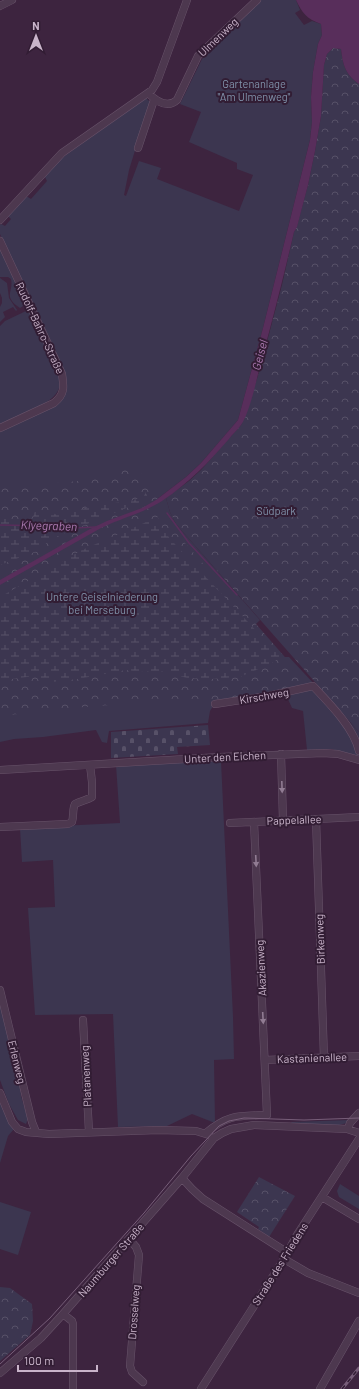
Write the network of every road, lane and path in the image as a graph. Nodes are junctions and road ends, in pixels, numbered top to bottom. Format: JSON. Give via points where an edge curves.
{"nodes":[{"id":1,"x":12,"y":0,"type":"edge"},
{"id":2,"x":187,"y":0,"type":"edge"},
{"id":3,"x":257,"y":0,"type":"edge"},
{"id":4,"x":0,"y":6,"type":"edge"},
{"id":5,"x":148,"y":93,"type":"junction"},
{"id":6,"x":154,"y":100,"type":"junction"},
{"id":7,"x":138,"y":148,"type":"dead end"},
{"id":8,"x":0,"y":220,"type":"edge"},
{"id":9,"x":0,"y":242,"type":"edge"},
{"id":10,"x":0,"y":428,"type":"edge"},
{"id":11,"x":216,"y":704,"type":"dead end"},
{"id":12,"x":359,"y":751,"type":"edge"},
{"id":13,"x":281,"y":754,"type":"junction"},
{"id":14,"x":359,"y":760,"type":"edge"},
{"id":15,"x":90,"y":765,"type":"junction"},
{"id":16,"x":0,"y":770,"type":"edge"},
{"id":17,"x":359,"y":817,"type":"edge"},
{"id":18,"x":316,"y":819,"type":"junction"},
{"id":19,"x":283,"y":820,"type":"junction"},
{"id":20,"x":254,"y":822,"type":"junction"},
{"id":21,"x":230,"y":823,"type":"dead end"},
{"id":22,"x":0,"y":827,"type":"edge"},
{"id":23,"x":0,"y":990,"type":"edge"},
{"id":24,"x":82,"y":1020,"type":"dead end"},
{"id":25,"x":359,"y":1056,"type":"edge"},
{"id":26,"x":324,"y":1058,"type":"junction"},
{"id":27,"x":265,"y":1060,"type":"junction"},
{"id":28,"x":0,"y":1093,"type":"edge"},
{"id":29,"x":359,"y":1113,"type":"edge"},
{"id":30,"x":348,"y":1130,"type":"junction"},
{"id":31,"x":36,"y":1132,"type":"junction"},
{"id":32,"x":89,"y":1132,"type":"junction"},
{"id":33,"x":206,"y":1133,"type":"junction"},
{"id":34,"x":359,"y":1133,"type":"edge"},
{"id":35,"x":214,"y":1138,"type":"junction"},
{"id":36,"x":359,"y":1139,"type":"edge"},
{"id":37,"x":182,"y":1178,"type":"junction"},
{"id":38,"x":322,"y":1197,"type":"junction"},
{"id":39,"x":359,"y":1219,"type":"edge"},
{"id":40,"x":129,"y":1239,"type":"junction"},
{"id":41,"x":286,"y":1256,"type":"junction"},
{"id":42,"x":359,"y":1293,"type":"edge"},
{"id":43,"x":63,"y":1314,"type":"junction"},
{"id":44,"x":359,"y":1321,"type":"edge"},
{"id":45,"x":0,"y":1373,"type":"edge"},
{"id":46,"x":143,"y":1382,"type":"dead end"},
{"id":47,"x":73,"y":1389,"type":"edge"},
{"id":48,"x":201,"y":1389,"type":"edge"},
{"id":49,"x":320,"y":1389,"type":"edge"}],
"edges":[{"from":1,"to":4,"type":"street"},
{"from":2,"to":5,"type":"street","via":[[157,82]]},
{"from":3,"to":6,"type":"street","name":"Ulmenweg","via":[[198,56],[174,103],[159,103]]},
{"from":5,"to":6,"type":"street"},
{"from":5,"to":8,"type":"street","via":[[62,153]]},
{"from":6,"to":7,"type":"street"},
{"from":9,"to":10,"type":"street","name":"Rudolf-Bahro-Straße","via":[[62,374],[63,384],[60,398],[54,403]]},
{"from":11,"to":12,"type":"street","name":"Kirschweg","via":[[313,686],[335,710],[355,740]]},
{"from":13,"to":14,"type":"street","name":"Unter den Eichen","via":[[323,752]]},
{"from":13,"to":15,"type":"street","name":"Unter den Eichen"},
{"from":13,"to":19,"type":"street","one_way":true},
{"from":15,"to":16,"type":"street","name":"Unter den Eichen"},
{"from":15,"to":22,"type":"street","via":[[92,797],[75,804],[72,822]]},
{"from":17,"to":18,"type":"street","name":"Pappelallee"},
{"from":18,"to":19,"type":"street","name":"Pappelallee"},
{"from":18,"to":26,"type":"street","name":"Birkenweg"},
{"from":19,"to":20,"type":"street","name":"Pappelallee"},
{"from":20,"to":21,"type":"street","name":"Pappelallee"},
{"from":20,"to":27,"type":"street","name":"Akazienweg","one_way":true},
{"from":23,"to":31,"type":"street","name":"Erlenweg"},
{"from":24,"to":32,"type":"street","name":"Platanenweg"},
{"from":25,"to":26,"type":"street","name":"Kastanienallee"},
{"from":26,"to":27,"type":"street","name":"Kastanienallee"},
{"from":27,"to":33,"type":"street","name":"Akazienweg","via":[[267,1115],[232,1116]]},
{"from":28,"to":31,"type":"street","via":[[18,1129]]},
{"from":29,"to":30,"type":"street","via":[[350,1123]]},
{"from":30,"to":34,"type":"street","name":"Naumburger Straße"},
{"from":30,"to":35,"type":"street","name":"Naumburger Straße","via":[[254,1125],[231,1129]]},
{"from":31,"to":32,"type":"street"},
{"from":32,"to":33,"type":"street","via":[[158,1130]]},
{"from":33,"to":35,"type":"street"},
{"from":35,"to":37,"type":"street","name":"Naumburger Straße"},
{"from":36,"to":38,"type":"street","name":"Straße des Friedens"},
{"from":37,"to":40,"type":"street","name":"Naumburger Straße"},
{"from":37,"to":41,"type":"street","via":[[203,1199]]},
{"from":38,"to":39,"type":"street"},
{"from":38,"to":41,"type":"street","name":"Straße des Friedens"},
{"from":40,"to":43,"type":"street","name":"Naumburger Straße"},
{"from":40,"to":46,"type":"street","name":"Drosselweg","via":[[139,1255],[130,1366],[132,1372]]},
{"from":41,"to":42,"type":"street","via":[[308,1273]]},
{"from":41,"to":48,"type":"street","name":"Straße des Friedens"},
{"from":43,"to":45,"type":"street","name":"Naumburger Straße","via":[[41,1338]]},
{"from":43,"to":47,"type":"street","via":[[73,1324]]},
{"from":44,"to":49,"type":"street"}]}
